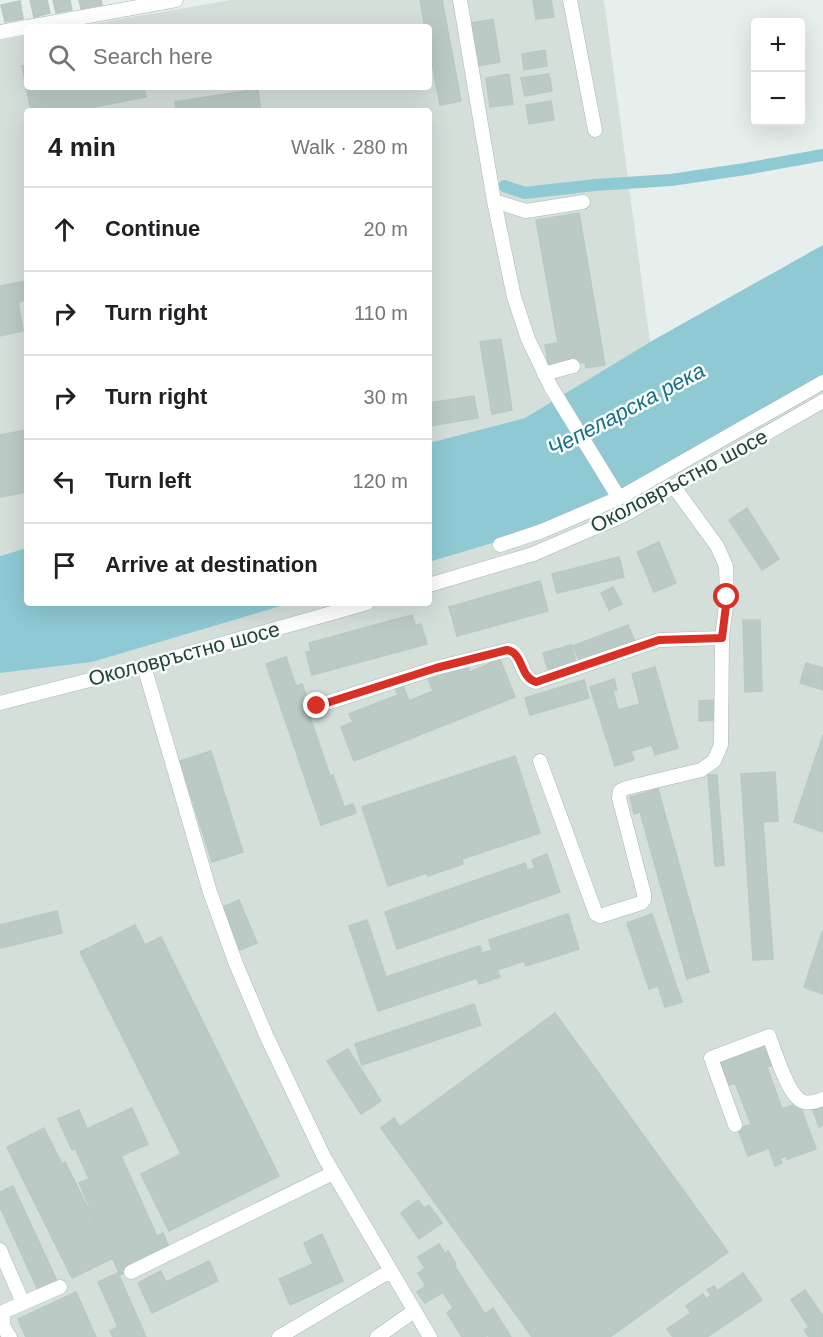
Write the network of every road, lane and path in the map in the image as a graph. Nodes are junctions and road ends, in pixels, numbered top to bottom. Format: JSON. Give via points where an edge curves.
{"nodes":[{"id":1,"x":176,"y":0,"type":"edge"},
{"id":2,"x":459,"y":0,"type":"edge"},
{"id":3,"x":570,"y":0,"type":"edge"},
{"id":4,"x":112,"y":6,"type":"edge"},
{"id":5,"x":40,"y":24,"type":"edge"},
{"id":6,"x":24,"y":28,"type":"edge"},
{"id":7,"x":0,"y":32,"type":"edge"},
{"id":8,"x":595,"y":130,"type":"dead end"},
{"id":9,"x":494,"y":201,"type":"junction"},
{"id":10,"x":583,"y":202,"type":"dead end"},
{"id":11,"x":573,"y":366,"type":"dead end"},
{"id":12,"x":544,"y":374,"type":"junction"},
{"id":13,"x":823,"y":382,"type":"edge"},
{"id":14,"x":823,"y":401,"type":"edge"},
{"id":15,"x":674,"y":487,"type":"junction"},
{"id":16,"x":619,"y":498,"type":"junction"},
{"id":17,"x":500,"y":545,"type":"dead end"},
{"id":18,"x":432,"y":584,"type":"edge"},
{"id":19,"x":356,"y":606,"type":"edge"},
{"id":20,"x":722,"y":638,"type":"junction"},
{"id":21,"x":144,"y":666,"type":"junction"},
{"id":22,"x":0,"y":703,"type":"edge"},
{"id":23,"x":317,"y":706,"type":"dead end"},
{"id":24,"x":540,"y":761,"type":"dead end"},
{"id":25,"x":823,"y":1099,"type":"edge"},
{"id":26,"x":735,"y":1125,"type":"dead end"},
{"id":27,"x":333,"y":1173,"type":"junction"},
{"id":28,"x":0,"y":1250,"type":"edge"},
{"id":29,"x":390,"y":1271,"type":"junction"},
{"id":30,"x":131,"y":1272,"type":"dead end"},
{"id":31,"x":60,"y":1287,"type":"dead end"},
{"id":32,"x":22,"y":1303,"type":"junction"},
{"id":33,"x":414,"y":1311,"type":"junction"},
{"id":34,"x":10,"y":1337,"type":"edge"},
{"id":35,"x":279,"y":1337,"type":"edge"},
{"id":36,"x":377,"y":1337,"type":"edge"},
{"id":37,"x":430,"y":1337,"type":"edge"}],
"edges":[{"from":1,"to":4,"type":"street"},
{"from":2,"to":9,"type":"street"},
{"from":3,"to":8,"type":"street"},
{"from":4,"to":5,"type":"street"},
{"from":6,"to":7,"type":"street"},
{"from":9,"to":10,"type":"street","via":[[526,211]]},
{"from":9,"to":12,"type":"street","via":[[514,297]]},
{"from":11,"to":12,"type":"street"},
{"from":12,"to":16,"type":"street"},
{"from":13,"to":16,"type":"street"},
{"from":14,"to":15,"type":"street","name":"Околовръстно шосе"},
{"from":15,"to":18,"type":"street","name":"Околовръстно шосе","via":[[624,515],[533,554]]},
{"from":15,"to":20,"type":"street","via":[[717,546],[726,566]]},
{"from":16,"to":17,"type":"street"},
{"from":19,"to":21,"type":"street","name":"Околовръстно шосе"},
{"from":20,"to":23,"type":"street","via":[[659,640],[536,682],[526,677],[516,654],[507,650]]},
{"from":20,"to":24,"type":"street","via":[[721,745],[714,761],[701,770],[620,791],[644,894],[641,903],[596,914]]},
{"from":21,"to":22,"type":"street","name":"Околовръстно шосе"},
{"from":21,"to":27,"type":"street","via":[[210,892],[236,964]]},
{"from":25,"to":26,"type":"street","via":[[812,1103],[796,1098],[769,1036],[711,1058]]},
{"from":27,"to":29,"type":"street"},
{"from":27,"to":30,"type":"street"},
{"from":28,"to":32,"type":"street"},
{"from":29,"to":33,"type":"street"},
{"from":29,"to":35,"type":"street"},
{"from":31,"to":32,"type":"street"},
{"from":32,"to":34,"type":"street","via":[[5,1311],[2,1319]]},
{"from":33,"to":36,"type":"street"},
{"from":33,"to":37,"type":"street"}]}
